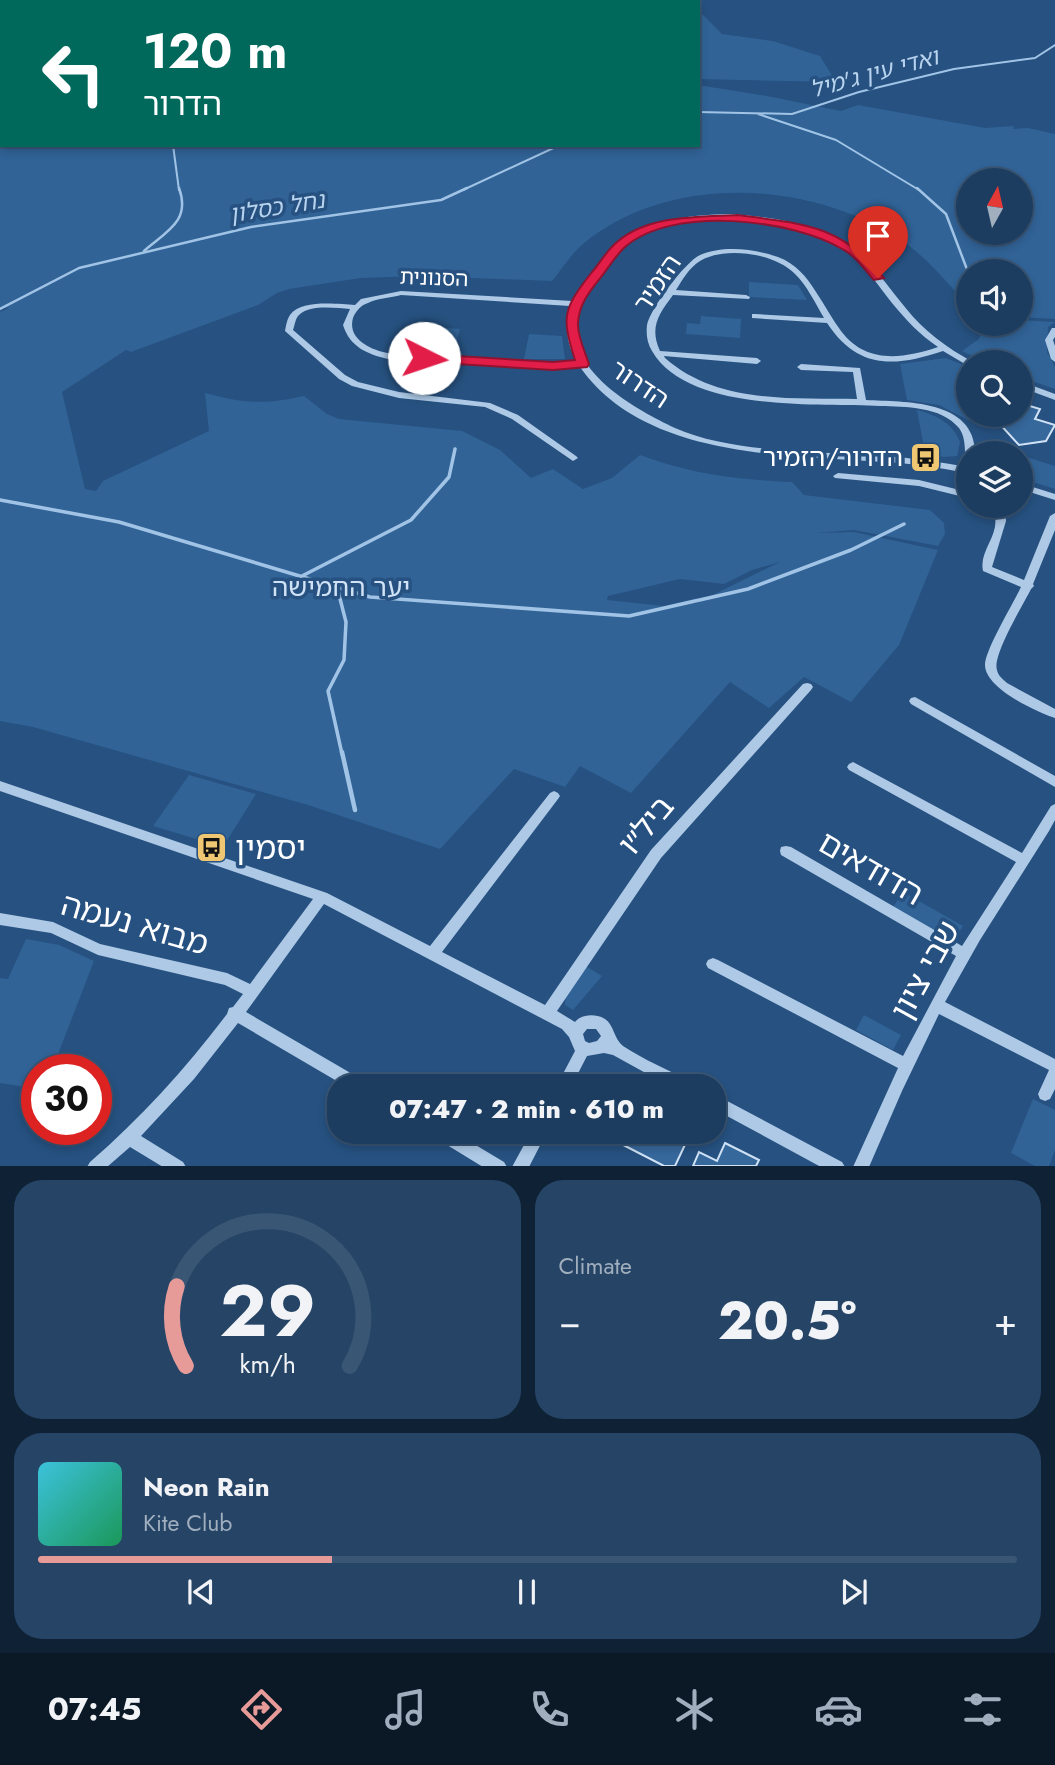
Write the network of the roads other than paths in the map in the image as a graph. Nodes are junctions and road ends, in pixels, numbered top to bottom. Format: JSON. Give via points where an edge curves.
{"nodes":[{"id":1,"x":671,"y":292,"type":"junction"},
{"id":2,"x":746,"y":297,"type":"dead end"},
{"id":3,"x":575,"y":304,"type":"junction"},
{"id":4,"x":356,"y":307,"type":"junction"},
{"id":5,"x":755,"y":316,"type":"dead end"},
{"id":6,"x":831,"y":321,"type":"junction"},
{"id":7,"x":1055,"y":330,"type":"edge"},
{"id":8,"x":944,"y":348,"type":"junction"},
{"id":9,"x":658,"y":353,"type":"junction"},
{"id":10,"x":956,"y":355,"type":"edge"},
{"id":11,"x":1055,"y":359,"type":"edge"},
{"id":12,"x":757,"y":361,"type":"dead end"},
{"id":13,"x":583,"y":364,"type":"junction"},
{"id":14,"x":801,"y":367,"type":"dead end"},
{"id":15,"x":1033,"y":388,"type":"edge"},
{"id":16,"x":1053,"y":395,"type":"edge"},
{"id":17,"x":862,"y":402,"type":"junction"},
{"id":18,"x":969,"y":441,"type":"edge"},
{"id":19,"x":573,"y":458,"type":"dead end"},
{"id":20,"x":956,"y":467,"type":"edge"},
{"id":21,"x":838,"y":476,"type":"dead end"},
{"id":22,"x":1033,"y":490,"type":"edge"},
{"id":23,"x":956,"y":492,"type":"edge"},
{"id":24,"x":1055,"y":497,"type":"edge"},
{"id":25,"x":1055,"y":516,"type":"edge"},
{"id":26,"x":1001,"y":518,"type":"edge"},
{"id":27,"x":1029,"y":586,"type":"junction"},
{"id":28,"x":807,"y":687,"type":"dead end"},
{"id":29,"x":915,"y":701,"type":"dead end"},
{"id":30,"x":1055,"y":714,"type":"edge"},
{"id":31,"x":853,"y":767,"type":"dead end"},
{"id":32,"x":1055,"y":782,"type":"edge"},
{"id":33,"x":0,"y":786,"type":"edge"},
{"id":34,"x":554,"y":796,"type":"dead end"},
{"id":35,"x":1053,"y":817,"type":"edge"},
{"id":36,"x":786,"y":851,"type":"dead end"},
{"id":37,"x":1023,"y":860,"type":"junction"},
{"id":38,"x":322,"y":897,"type":"junction"},
{"id":39,"x":0,"y":919,"type":"edge"},
{"id":40,"x":433,"y":953,"type":"junction"},
{"id":41,"x":964,"y":954,"type":"junction"},
{"id":42,"x":713,"y":964,"type":"dead end"},
{"id":43,"x":251,"y":990,"type":"junction"},
{"id":44,"x":936,"y":1005,"type":"junction"},
{"id":45,"x":234,"y":1013,"type":"junction"},
{"id":46,"x":547,"y":1013,"type":"junction"},
{"id":47,"x":574,"y":1028,"type":"junction"},
{"id":48,"x":608,"y":1045,"type":"junction"},
{"id":49,"x":584,"y":1048,"type":"junction"},
{"id":50,"x":905,"y":1065,"type":"junction"},
{"id":51,"x":1055,"y":1066,"type":"edge"},
{"id":52,"x":339,"y":1074,"type":"edge"},
{"id":53,"x":570,"y":1074,"type":"edge"},
{"id":54,"x":662,"y":1074,"type":"edge"},
{"id":55,"x":1055,"y":1074,"type":"edge"},
{"id":56,"x":1045,"y":1094,"type":"dead end"},
{"id":57,"x":726,"y":1107,"type":"edge"},
{"id":58,"x":128,"y":1137,"type":"junction"},
{"id":59,"x":460,"y":1144,"type":"edge"},
{"id":60,"x":532,"y":1144,"type":"edge"},
{"id":61,"x":96,"y":1166,"type":"edge"},
{"id":62,"x":176,"y":1166,"type":"edge"},
{"id":63,"x":497,"y":1166,"type":"edge"},
{"id":64,"x":521,"y":1166,"type":"edge"},
{"id":65,"x":835,"y":1166,"type":"edge"},
{"id":66,"x":861,"y":1166,"type":"edge"}],
"edges":[{"from":1,"to":2,"type":"street"},
{"from":1,"to":6,"type":"street","name":"הזמיר","via":[[688,267],[701,258],[728,252],[755,254],[799,273]]},
{"from":1,"to":9,"type":"street","name":"הזמיר","via":[[651,325]]},
{"from":3,"to":4,"type":"street","name":"הסנונית","via":[[401,293],[376,297]]},
{"from":3,"to":8,"type":"street","via":[[610,256],[645,231],[697,219],[760,219],[810,230],[852,249],[905,313]]},
{"from":3,"to":13,"type":"street","name":"הדרור","via":[[571,326]]},
{"from":4,"to":13,"type":"street","via":[[348,320],[349,332],[358,345],[378,354]]},
{"from":4,"to":19,"type":"street","via":[[310,306],[293,316],[289,331],[355,384],[399,395],[487,405],[515,417]]},
{"from":5,"to":6,"type":"street"},
{"from":6,"to":8,"type":"street","name":"הזמיר","via":[[853,348],[876,357],[913,357]]},
{"from":7,"to":11,"type":"street","via":[[1049,340]]},
{"from":8,"to":10,"type":"street"},
{"from":9,"to":12,"type":"street"},
{"from":9,"to":17,"type":"street","name":"הזמיר","via":[[689,379],[729,394]]},
{"from":13,"to":20,"type":"street","name":"הדרור","via":[[594,381],[633,411],[698,438],[747,449],[892,458]]},
{"from":14,"to":17,"type":"street","via":[[857,370]]},
{"from":15,"to":16,"type":"street"},
{"from":17,"to":18,"type":"street","name":"הזמיר","via":[[920,406],[945,413],[962,426]]},
{"from":21,"to":23,"type":"street","via":[[919,483]]},
{"from":22,"to":24,"type":"street"},
{"from":25,"to":27,"type":"street"},
{"from":26,"to":27,"type":"street","via":[[986,569]]},
{"from":27,"to":30,"type":"street","via":[[990,666],[992,674],[1008,688]]},
{"from":28,"to":46,"type":"street","name":"ביל״ו","via":[[656,853]]},
{"from":29,"to":32,"type":"street"},
{"from":31,"to":37,"type":"street"},
{"from":33,"to":38,"type":"street"},
{"from":34,"to":40,"type":"street"},
{"from":35,"to":37,"type":"street","name":"שבי ציון"},
{"from":36,"to":41,"type":"street","name":"הדודאים"},
{"from":37,"to":41,"type":"street","name":"שבי ציון"},
{"from":38,"to":40,"type":"street"},
{"from":38,"to":43,"type":"street"},
{"from":39,"to":43,"type":"street","name":"מבוא נעמה","via":[[53,928],[98,949],[227,979]]},
{"from":40,"to":46,"type":"street"},
{"from":41,"to":44,"type":"street","name":"שבי ציון"},
{"from":42,"to":50,"type":"street"},
{"from":43,"to":45,"type":"street"},
{"from":44,"to":50,"type":"street","name":"שבי ציון"},
{"from":44,"to":51,"type":"street"},
{"from":45,"to":52,"type":"street"},
{"from":45,"to":58,"type":"street","via":[[196,1063]]},
{"from":46,"to":47,"type":"street"},
{"from":47,"to":48,"type":"street","via":[[589,1021],[599,1023],[606,1030]]},
{"from":47,"to":49,"type":"street"},
{"from":48,"to":49,"type":"street"},
{"from":48,"to":54,"type":"street"},
{"from":49,"to":53,"type":"street"},
{"from":50,"to":66,"type":"street","name":"שבי ציון"},
{"from":55,"to":56,"type":"street"},
{"from":57,"to":65,"type":"street"},
{"from":58,"to":61,"type":"street"},
{"from":58,"to":62,"type":"street"},
{"from":59,"to":63,"type":"street"},
{"from":60,"to":64,"type":"street"}]}
